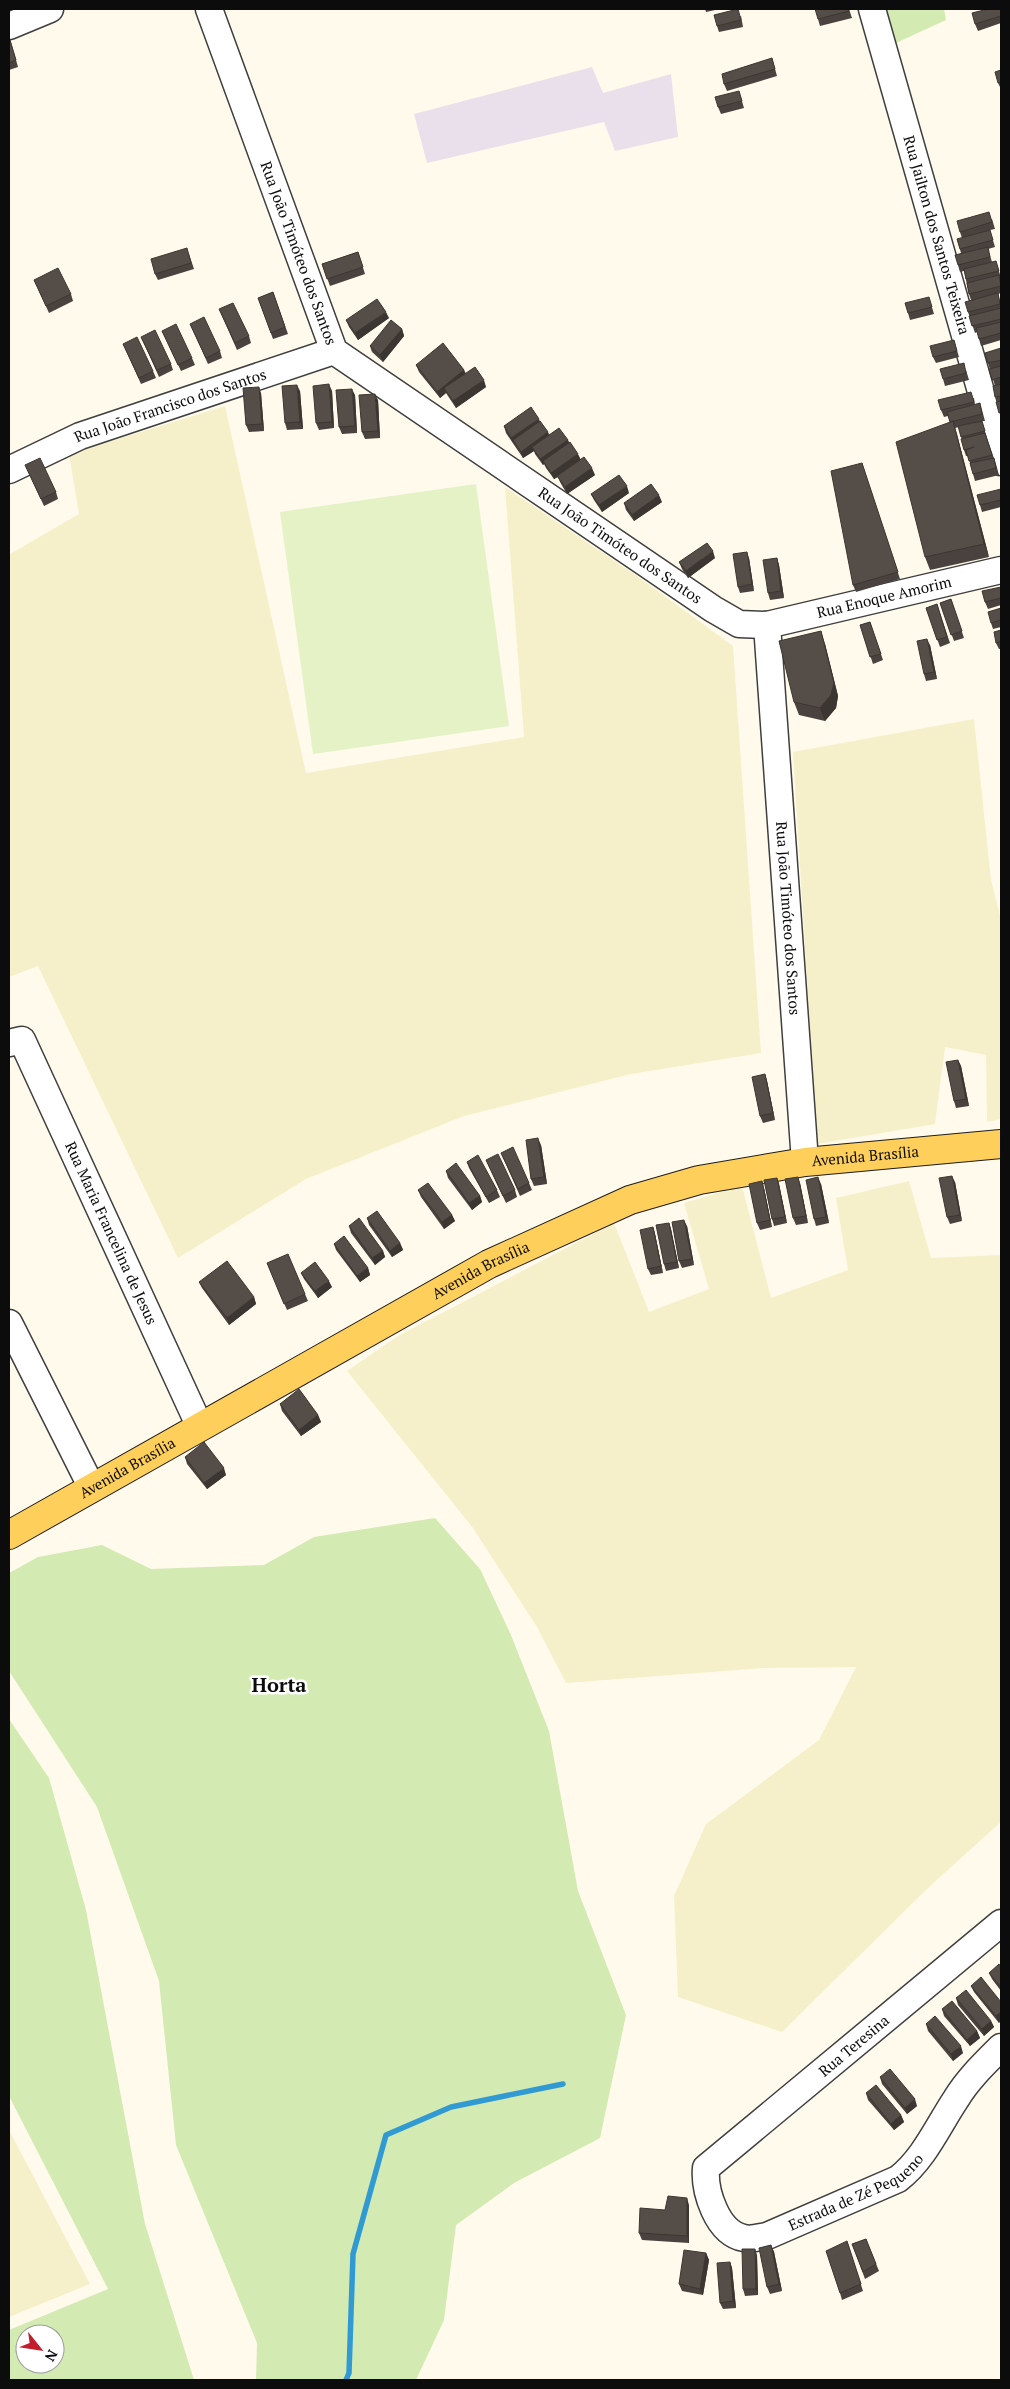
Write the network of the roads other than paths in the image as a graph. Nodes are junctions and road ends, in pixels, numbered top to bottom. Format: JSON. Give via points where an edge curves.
{"nodes":[{"id":1,"x":50,"y":9,"type":"edge"},
{"id":2,"x":209,"y":9,"type":"edge"},
{"id":3,"x":872,"y":9,"type":"edge"},
{"id":4,"x":9,"y":26,"type":"edge"},
{"id":5,"x":334,"y":351,"type":"junction"},
{"id":6,"x":1001,"y":462,"type":"edge"},
{"id":7,"x":9,"y":470,"type":"edge"},
{"id":8,"x":1001,"y":570,"type":"edge"},
{"id":9,"x":767,"y":624,"type":"junction"},
{"id":10,"x":15,"y":1041,"type":"edge"},
{"id":11,"x":1001,"y":1144,"type":"edge"},
{"id":12,"x":805,"y":1162,"type":"junction"},
{"id":13,"x":9,"y":1323,"type":"edge"},
{"id":14,"x":200,"y":1427,"type":"junction"},
{"id":15,"x":92,"y":1488,"type":"junction"},
{"id":16,"x":9,"y":1535,"type":"edge"},
{"id":17,"x":1001,"y":1923,"type":"edge"},
{"id":18,"x":1001,"y":2047,"type":"edge"},
{"id":19,"x":706,"y":2168,"type":"joint"}],
"edges":[{"from":1,"to":4,"type":"street"},
{"from":2,"to":5,"type":"street","name":"Rua João Timóteo dos Santos"},
{"from":3,"to":6,"type":"street","name":"Rua Jailton dos Santos Teixeira"},
{"from":5,"to":7,"type":"street","name":"Rua João Francisco dos Santos","via":[[80,436]]},
{"from":5,"to":9,"type":"street","name":"Rua João Timóteo dos Santos","via":[[713,609],[739,624]]},
{"from":8,"to":9,"type":"street","name":"Rua Enoque Amorim"},
{"from":9,"to":12,"type":"street","name":"Rua João Timóteo dos Santos"},
{"from":10,"to":14,"type":"street","name":"Rua Maria Francelina de Jesus"},
{"from":11,"to":12,"type":"main road","name":"Avenida Brasília"},
{"from":12,"to":14,"type":"main road","name":"Avenida Brasília","via":[[699,1180],[630,1200],[489,1264]]},
{"from":13,"to":15,"type":"street"},
{"from":14,"to":15,"type":"main road","name":"Avenida Brasília"},
{"from":15,"to":16,"type":"main road","name":"Avenida Brasília"},
{"from":17,"to":19,"type":"street","name":"Rua Teresina"},
{"from":18,"to":19,"type":"street","name":"Estrada de Zé Pequeno","via":[[970,2080],[928,2144],[903,2175],[784,2230],[745,2239],[726,2228],[708,2192]]}]}
